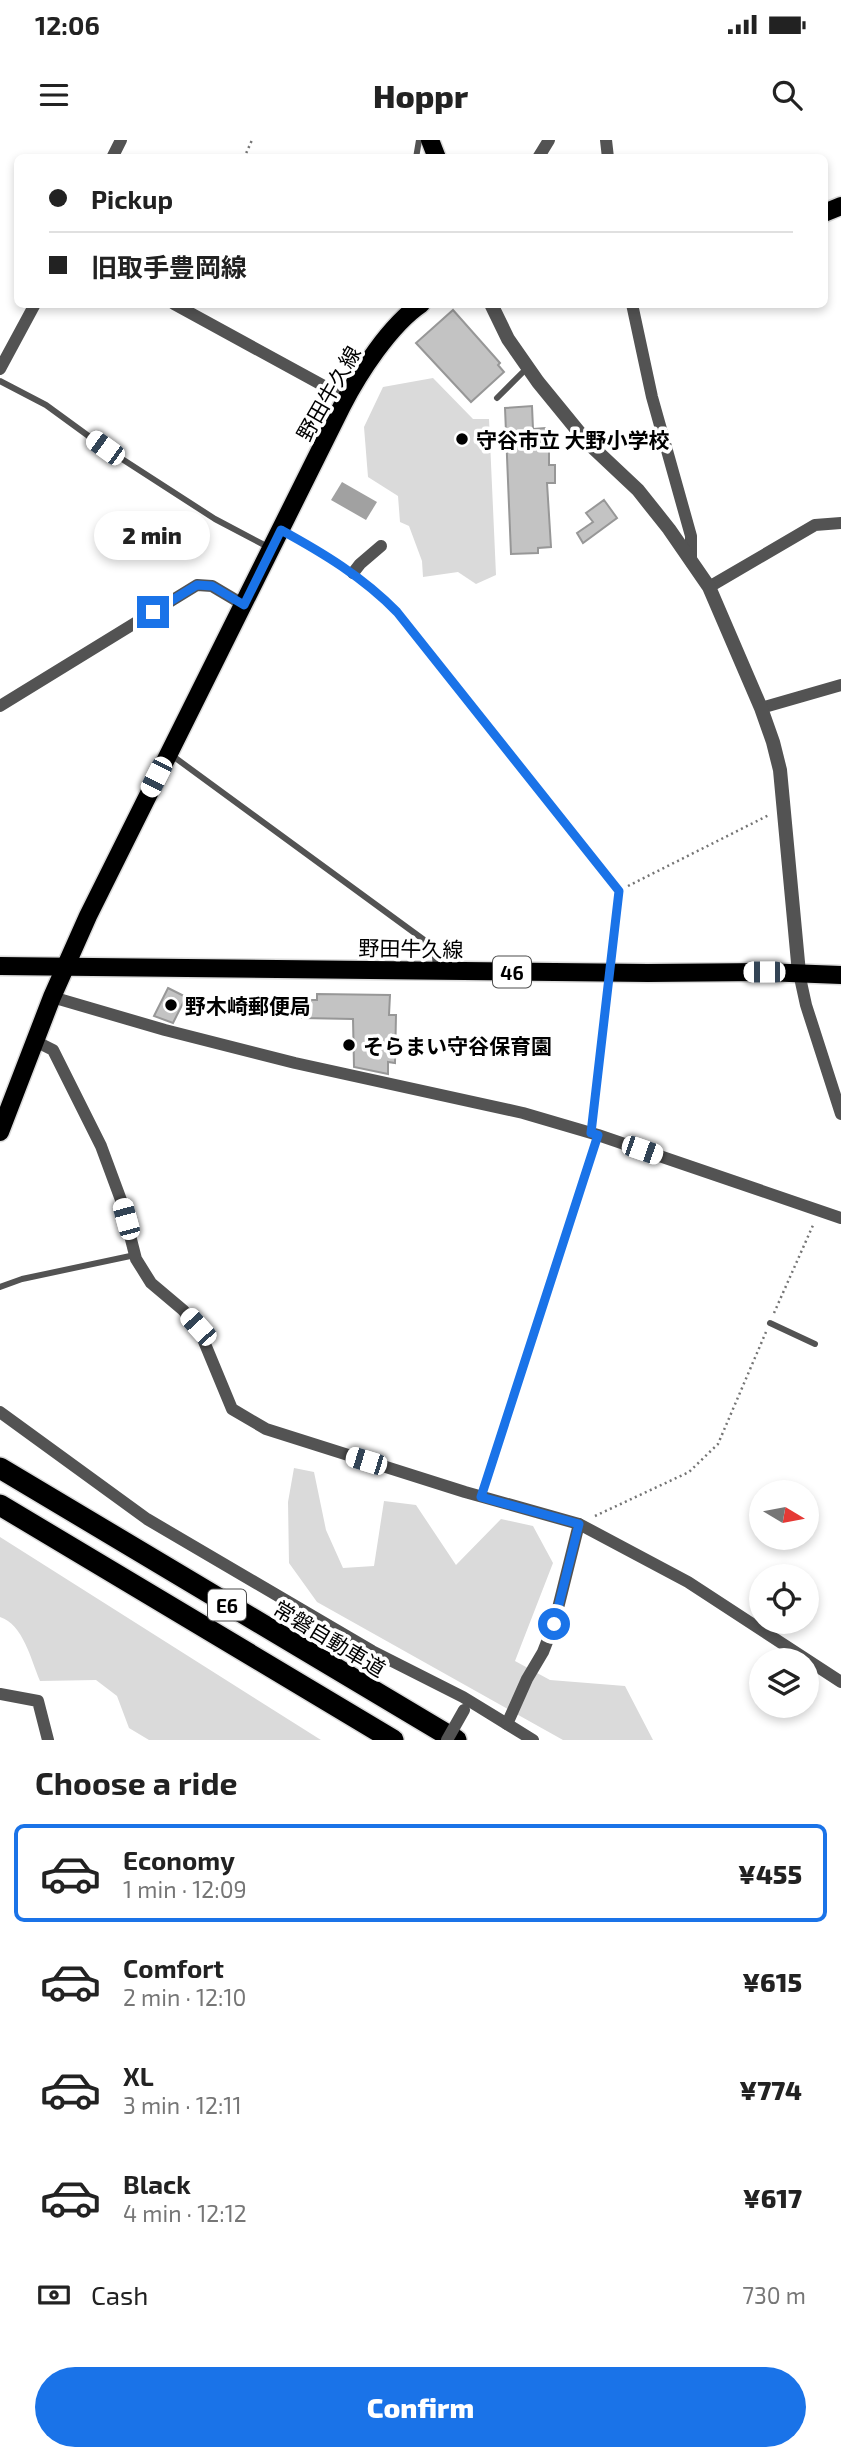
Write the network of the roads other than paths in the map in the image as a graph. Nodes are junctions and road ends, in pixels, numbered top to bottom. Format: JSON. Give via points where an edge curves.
{"nodes":[{"id":1,"x":33,"y":308,"type":"edge"},
{"id":2,"x":181,"y":308,"type":"edge"},
{"id":3,"x":415,"y":308,"type":"edge"},
{"id":4,"x":493,"y":308,"type":"edge"},
{"id":5,"x":633,"y":308,"type":"edge"},
{"id":6,"x":527,"y":368,"type":"junction"},
{"id":7,"x":0,"y":369,"type":"edge"},
{"id":8,"x":0,"y":381,"type":"edge"},
{"id":9,"x":346,"y":398,"type":"junction"},
{"id":10,"x":497,"y":398,"type":"dead end"},
{"id":11,"x":841,"y":523,"type":"edge"},
{"id":12,"x":281,"y":530,"type":"junction"},
{"id":13,"x":381,"y":546,"type":"dead end"},
{"id":14,"x":272,"y":549,"type":"junction"},
{"id":15,"x":691,"y":562,"type":"junction"},
{"id":16,"x":353,"y":573,"type":"junction"},
{"id":17,"x":709,"y":587,"type":"junction"},
{"id":18,"x":244,"y":605,"type":"junction"},
{"id":19,"x":841,"y":685,"type":"edge"},
{"id":20,"x":0,"y":706,"type":"edge"},
{"id":21,"x":761,"y":708,"type":"junction"},
{"id":22,"x":169,"y":753,"type":"junction"},
{"id":23,"x":0,"y":966,"type":"edge"},
{"id":24,"x":65,"y":966,"type":"junction"},
{"id":25,"x":436,"y":971,"type":"junction"},
{"id":26,"x":608,"y":973,"type":"junction"},
{"id":27,"x":799,"y":973,"type":"junction"},
{"id":28,"x":841,"y":975,"type":"edge"},
{"id":29,"x":52,"y":997,"type":"junction"},
{"id":30,"x":35,"y":1041,"type":"junction"},
{"id":31,"x":841,"y":1114,"type":"edge"},
{"id":32,"x":0,"y":1132,"type":"edge"},
{"id":33,"x":594,"y":1134,"type":"junction"},
{"id":34,"x":841,"y":1218,"type":"edge"},
{"id":35,"x":135,"y":1255,"type":"junction"},
{"id":36,"x":0,"y":1287,"type":"edge"},
{"id":37,"x":770,"y":1322,"type":"road end"},
{"id":38,"x":815,"y":1344,"type":"dead end"},
{"id":39,"x":0,"y":1412,"type":"edge"},
{"id":40,"x":0,"y":1468,"type":"edge"},
{"id":41,"x":481,"y":1497,"type":"junction"},
{"id":42,"x":0,"y":1505,"type":"edge"},
{"id":43,"x":579,"y":1524,"type":"junction"},
{"id":44,"x":841,"y":1682,"type":"edge"},
{"id":45,"x":0,"y":1693,"type":"edge"},
{"id":46,"x":468,"y":1706,"type":"junction"},
{"id":47,"x":507,"y":1724,"type":"junction"},
{"id":48,"x":48,"y":1740,"type":"edge"},
{"id":49,"x":393,"y":1740,"type":"edge"},
{"id":50,"x":447,"y":1740,"type":"edge"},
{"id":51,"x":456,"y":1740,"type":"edge"},
{"id":52,"x":533,"y":1740,"type":"edge"}],
"edges":[{"from":1,"to":7,"type":"street"},
{"from":2,"to":9,"type":"street"},
{"from":3,"to":9,"type":"main road","name":"野田牛久線"},
{"from":4,"to":6,"type":"street"},
{"from":5,"to":15,"type":"street","via":[[691,536]]},
{"from":6,"to":10,"type":"lane"},
{"from":6,"to":15,"type":"street","via":[[587,442],[638,490]]},
{"from":8,"to":14,"type":"lane","via":[[46,405],[215,519]]},
{"from":9,"to":12,"type":"main road","name":"野田牛久線"},
{"from":11,"to":17,"type":"street","via":[[815,526]]},
{"from":12,"to":14,"type":"main road","name":"野田牛久線"},
{"from":12,"to":16,"type":"lane"},
{"from":13,"to":16,"type":"street"},
{"from":14,"to":18,"type":"main road","name":"野田牛久線"},
{"from":15,"to":17,"type":"street"},
{"from":16,"to":26,"type":"lane","via":[[397,612],[619,891]]},
{"from":17,"to":21,"type":"street"},
{"from":18,"to":20,"type":"street","via":[[212,586],[197,585]]},
{"from":18,"to":22,"type":"main road","name":"野田牛久線"},
{"from":19,"to":21,"type":"street"},
{"from":21,"to":27,"type":"street","via":[[775,751],[785,808]]},
{"from":22,"to":24,"type":"main road","name":"野田牛久線"},
{"from":22,"to":25,"type":"lane","via":[[430,945]]},
{"from":23,"to":24,"type":"main road"},
{"from":24,"to":25,"type":"main road","name":"野田牛久線","number":"46"},
{"from":24,"to":29,"type":"main road","name":"野田牛久線"},
{"from":25,"to":26,"type":"main road","name":"野田牛久線","number":"46"},
{"from":26,"to":27,"type":"main road","name":"野田牛久線","number":"46"},
{"from":26,"to":33,"type":"lane"},
{"from":27,"to":28,"type":"main road","name":"野田牛久線","number":"46"},
{"from":27,"to":31,"type":"street"},
{"from":29,"to":30,"type":"main road","name":"野田牛久線"},
{"from":29,"to":33,"type":"street","via":[[165,1031],[523,1113]]},
{"from":30,"to":32,"type":"main road","name":"野田牛久線"},
{"from":30,"to":35,"type":"street","via":[[53,1050],[101,1146]]},
{"from":33,"to":34,"type":"street"},
{"from":33,"to":41,"type":"lane"},
{"from":35,"to":36,"type":"lane"},
{"from":35,"to":41,"type":"street","via":[[150,1283],[198,1327],[232,1409],[266,1429]]},
{"from":37,"to":38,"type":"lane"},
{"from":39,"to":46,"type":"street","via":[[147,1519]]},
{"from":40,"to":51,"type":"highway","name":"常磐自動車道","number":"E6"},
{"from":41,"to":43,"type":"street"},
{"from":42,"to":49,"type":"highway","number":"E6"},
{"from":43,"to":44,"type":"street","via":[[688,1582]]},
{"from":43,"to":47,"type":"street","via":[[554,1624]]},
{"from":45,"to":48,"type":"street","via":[[38,1701]]},
{"from":46,"to":47,"type":"street"},
{"from":46,"to":50,"type":"street","bridge":true},
{"from":47,"to":52,"type":"street"}]}
